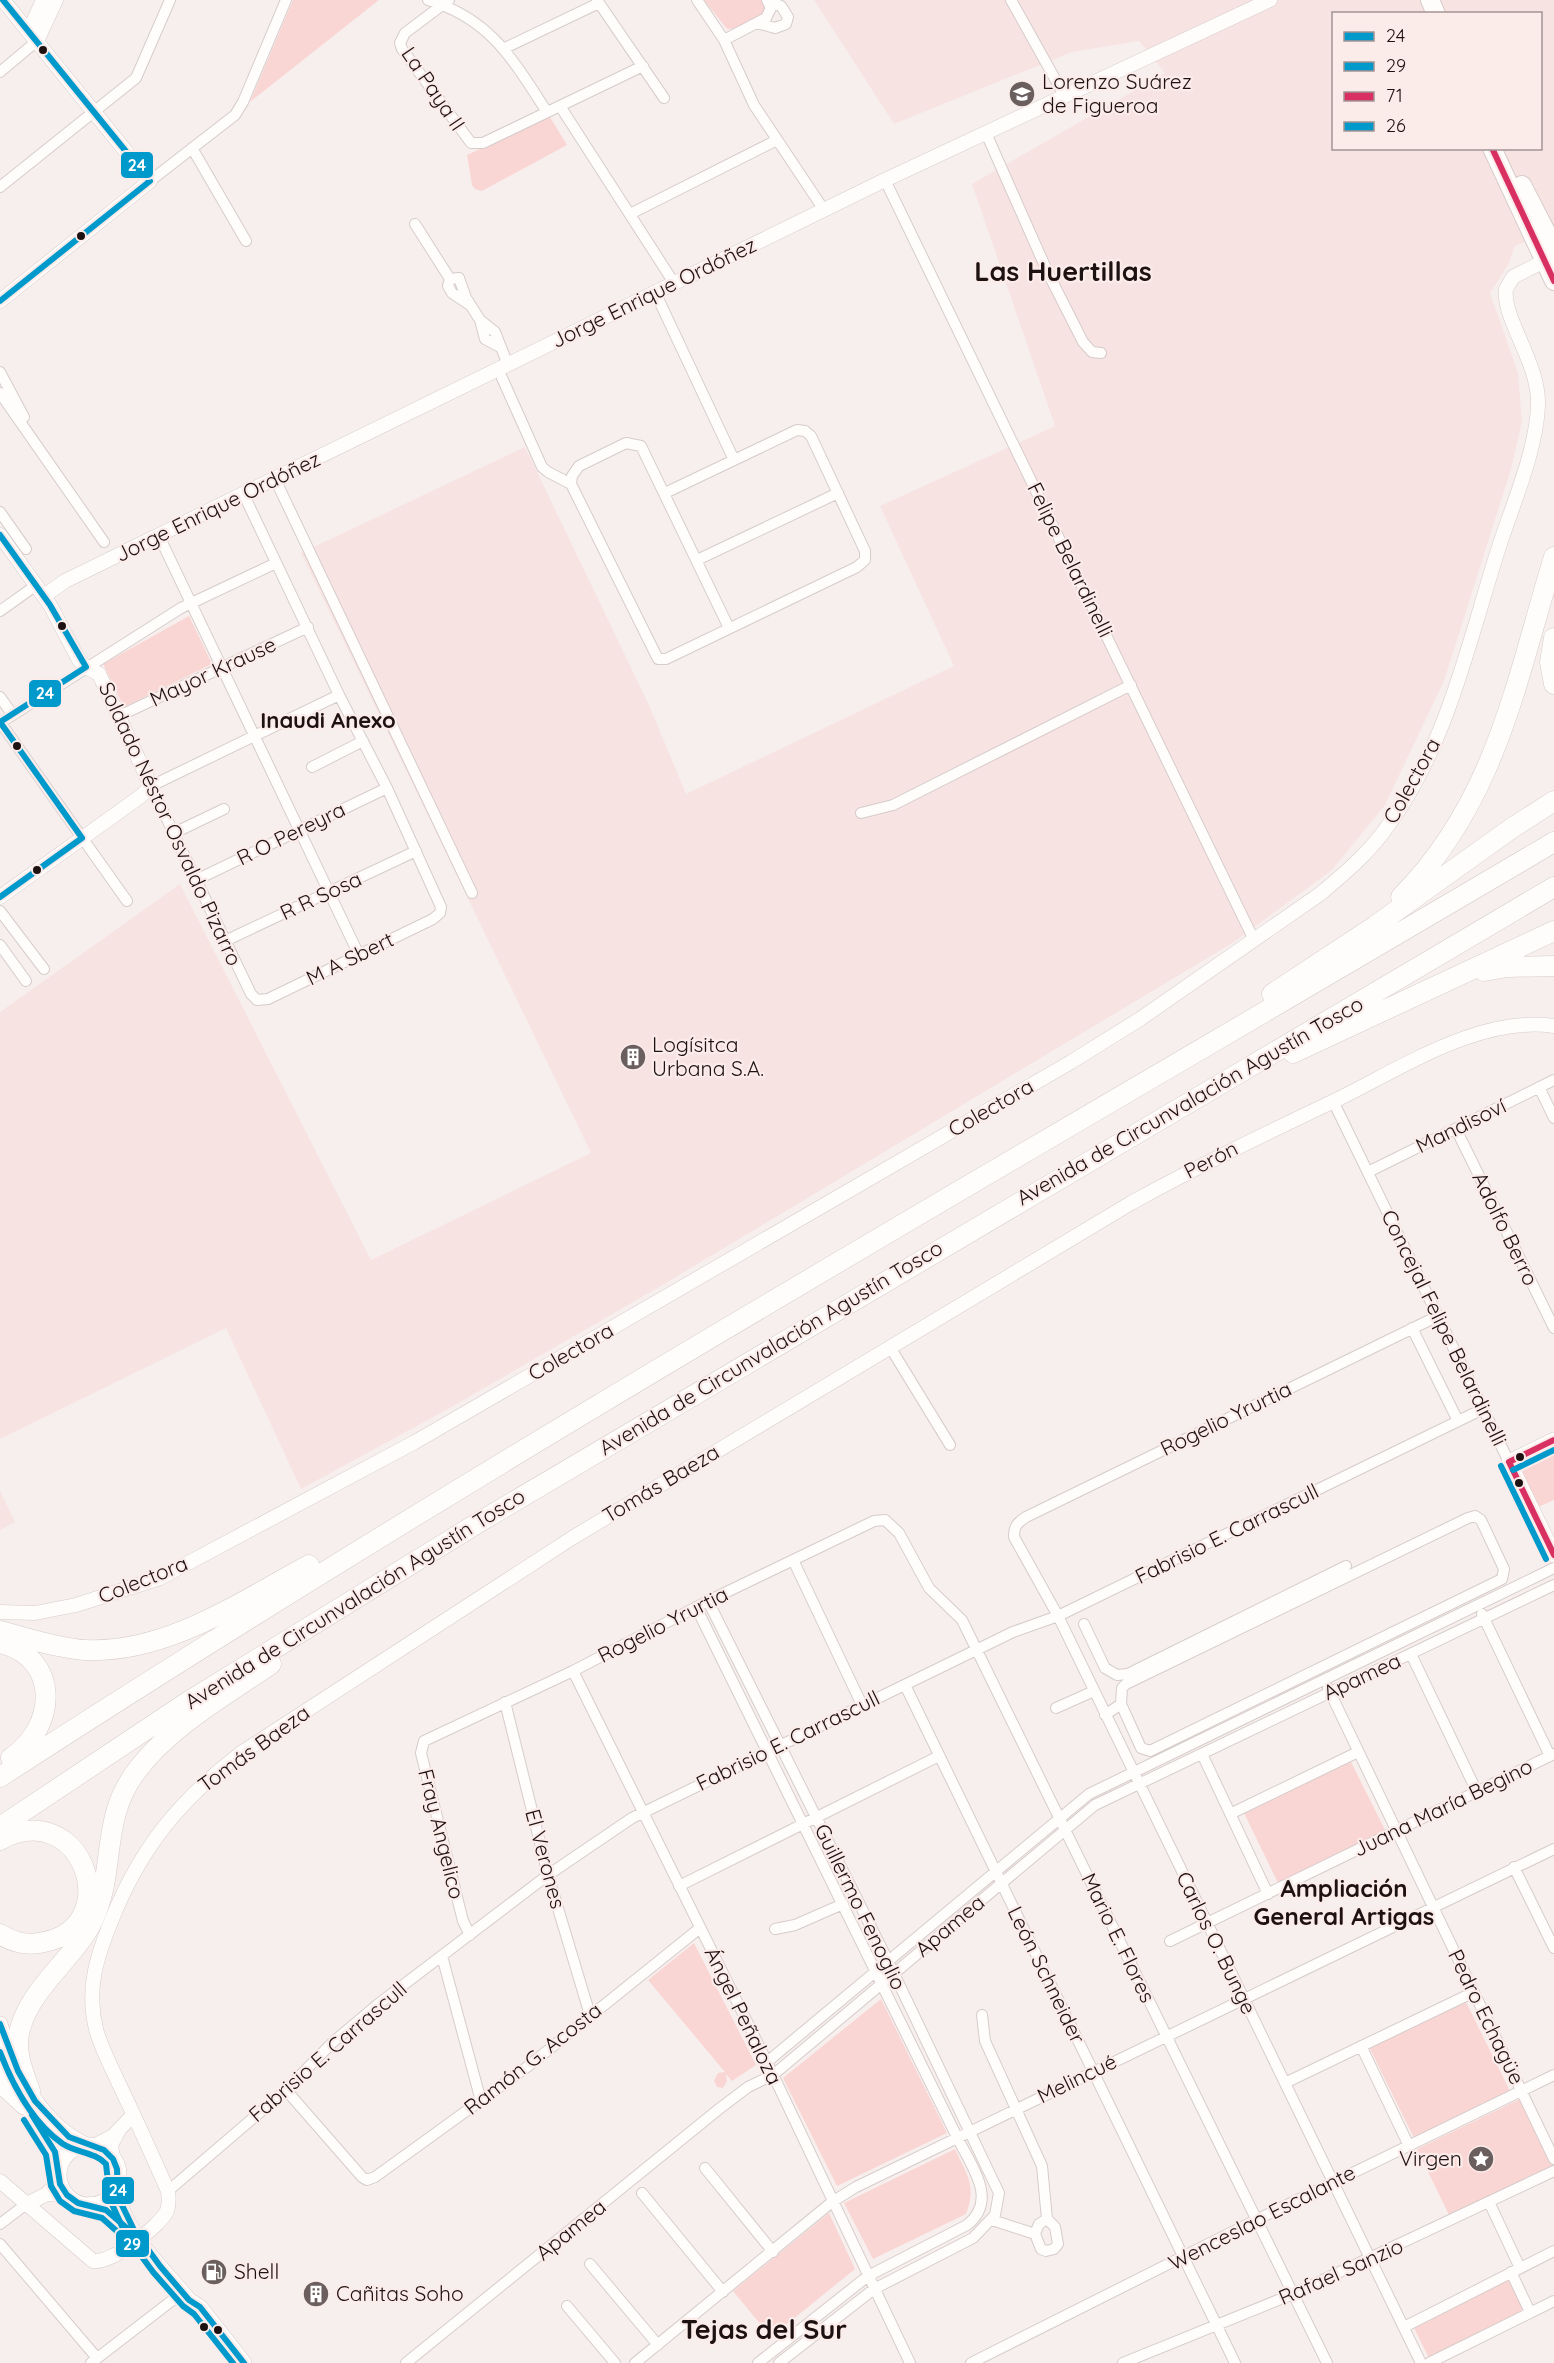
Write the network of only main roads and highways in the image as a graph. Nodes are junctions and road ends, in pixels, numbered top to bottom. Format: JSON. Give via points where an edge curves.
{"nodes":[{"id":1,"x":1493,"y":150,"type":"edge"},
{"id":2,"x":1504,"y":150,"type":"edge"},
{"id":3,"x":1551,"y":255,"type":"edge"},
{"id":4,"x":1554,"y":281,"type":"edge"},
{"id":5,"x":1554,"y":557,"type":"edge"},
{"id":6,"x":1554,"y":639,"type":"edge"},
{"id":7,"x":1554,"y":684,"type":"edge"},
{"id":8,"x":1554,"y":801,"type":"edge"},
{"id":9,"x":1554,"y":842,"type":"edge"},
{"id":10,"x":1554,"y":887,"type":"edge"},
{"id":11,"x":1554,"y":931,"type":"edge"},
{"id":12,"x":1355,"y":940,"type":"junction"},
{"id":13,"x":1554,"y":966,"type":"edge"},
{"id":14,"x":1452,"y":978,"type":"junction"},
{"id":15,"x":1195,"y":1098,"type":"junction"},
{"id":16,"x":1044,"y":1143,"type":"junction"},
{"id":17,"x":1554,"y":1440,"type":"edge"},
{"id":18,"x":422,"y":1510,"type":"junction"},
{"id":19,"x":481,"y":1521,"type":"junction"},
{"id":20,"x":1554,"y":1555,"type":"edge"},
{"id":21,"x":0,"y":1631,"type":"edge"},
{"id":22,"x":0,"y":1643,"type":"edge"},
{"id":23,"x":0,"y":1765,"type":"edge"},
{"id":24,"x":0,"y":1777,"type":"edge"},
{"id":25,"x":0,"y":1827,"type":"edge"},
{"id":26,"x":0,"y":1840,"type":"edge"},
{"id":27,"x":0,"y":1934,"type":"edge"},
{"id":28,"x":0,"y":2025,"type":"edge"},
{"id":29,"x":0,"y":2062,"type":"edge"},
{"id":30,"x":0,"y":2082,"type":"edge"},
{"id":31,"x":28,"y":2098,"type":"junction"},
{"id":32,"x":92,"y":2146,"type":"junction"},
{"id":33,"x":59,"y":2177,"type":"junction"},
{"id":34,"x":116,"y":2185,"type":"junction"},
{"id":35,"x":92,"y":2204,"type":"junction"},
{"id":36,"x":135,"y":2234,"type":"junction"},
{"id":37,"x":186,"y":2296,"type":"junction"},
{"id":38,"x":234,"y":2363,"type":"edge"},
{"id":39,"x":244,"y":2363,"type":"edge"}],
"edges":[{"from":1,"to":3,"type":"highway"},
{"from":2,"to":3,"type":"highway"},
{"from":3,"to":4,"type":"highway"},
{"from":5,"to":12,"type":"highway","via":[[1499,740],[1475,796],[1420,876]]},
{"from":6,"to":7,"type":"highway","via":[[1550,662]]},
{"from":8,"to":12,"type":"highway"},
{"from":9,"to":16,"type":"highway","name":"Avenida de Circunvalación Agustín Tosco"},
{"from":10,"to":15,"type":"highway","name":"Avenida de Circunvalación Agustín Tosco"},
{"from":11,"to":14,"type":"highway"},
{"from":12,"to":16,"type":"highway","via":[[1152,1068]]},
{"from":13,"to":14,"type":"highway","via":[[1506,967]]},
{"from":14,"to":15,"type":"highway"},
{"from":15,"to":19,"type":"highway","name":"Avenida de Circunvalación Agustín Tosco"},
{"from":16,"to":18,"type":"highway","name":"Avenida de Circunvalación Agustín Tosco"},
{"from":17,"to":20,"type":"main road","name":"Concejal Felipe Belardinelli","via":[[1509,1462]]},
{"from":18,"to":21,"type":"highway","via":[[158,1641],[128,1648],[84,1650]]},
{"from":18,"to":24,"type":"highway","name":"Avenida de Circunvalación Agustín Tosco"},
{"from":19,"to":25,"type":"highway","name":"Avenida de Circunvalación Agustín Tosco","via":[[186,1703]]},
{"from":19,"to":31,"type":"highway","via":[[202,1713],[139,1767],[116,1809],[103,1888],[93,1919],[22,2022],[18,2050]]},
{"from":22,"to":23,"type":"highway","via":[[28,1658],[42,1678],[46,1698],[39,1731]]},
{"from":26,"to":27,"type":"highway","via":[[33,1830],[61,1839],[82,1863],[89,1886],[87,1904],[79,1920],[58,1938],[30,1944]]},
{"from":28,"to":31,"type":"main road"},
{"from":29,"to":31,"type":"main road"},
{"from":30,"to":31,"type":"highway"},
{"from":31,"to":32,"type":"main road","via":[[60,2130]]},
{"from":31,"to":33,"type":"main road","via":[[51,2144]]},
{"from":32,"to":33,"type":"main road","via":[[70,2152]]},
{"from":32,"to":34,"type":"main road","via":[[113,2158],[118,2171]]},
{"from":33,"to":35,"type":"main road","via":[[64,2192],[74,2201]]},
{"from":34,"to":35,"type":"main road","via":[[105,2200]]},
{"from":34,"to":36,"type":"main road"},
{"from":35,"to":36,"type":"main road","via":[[106,2210]]},
{"from":36,"to":37,"type":"main road"},
{"from":37,"to":38,"type":"main road"},
{"from":37,"to":39,"type":"main road","via":[[200,2307]]}]}
